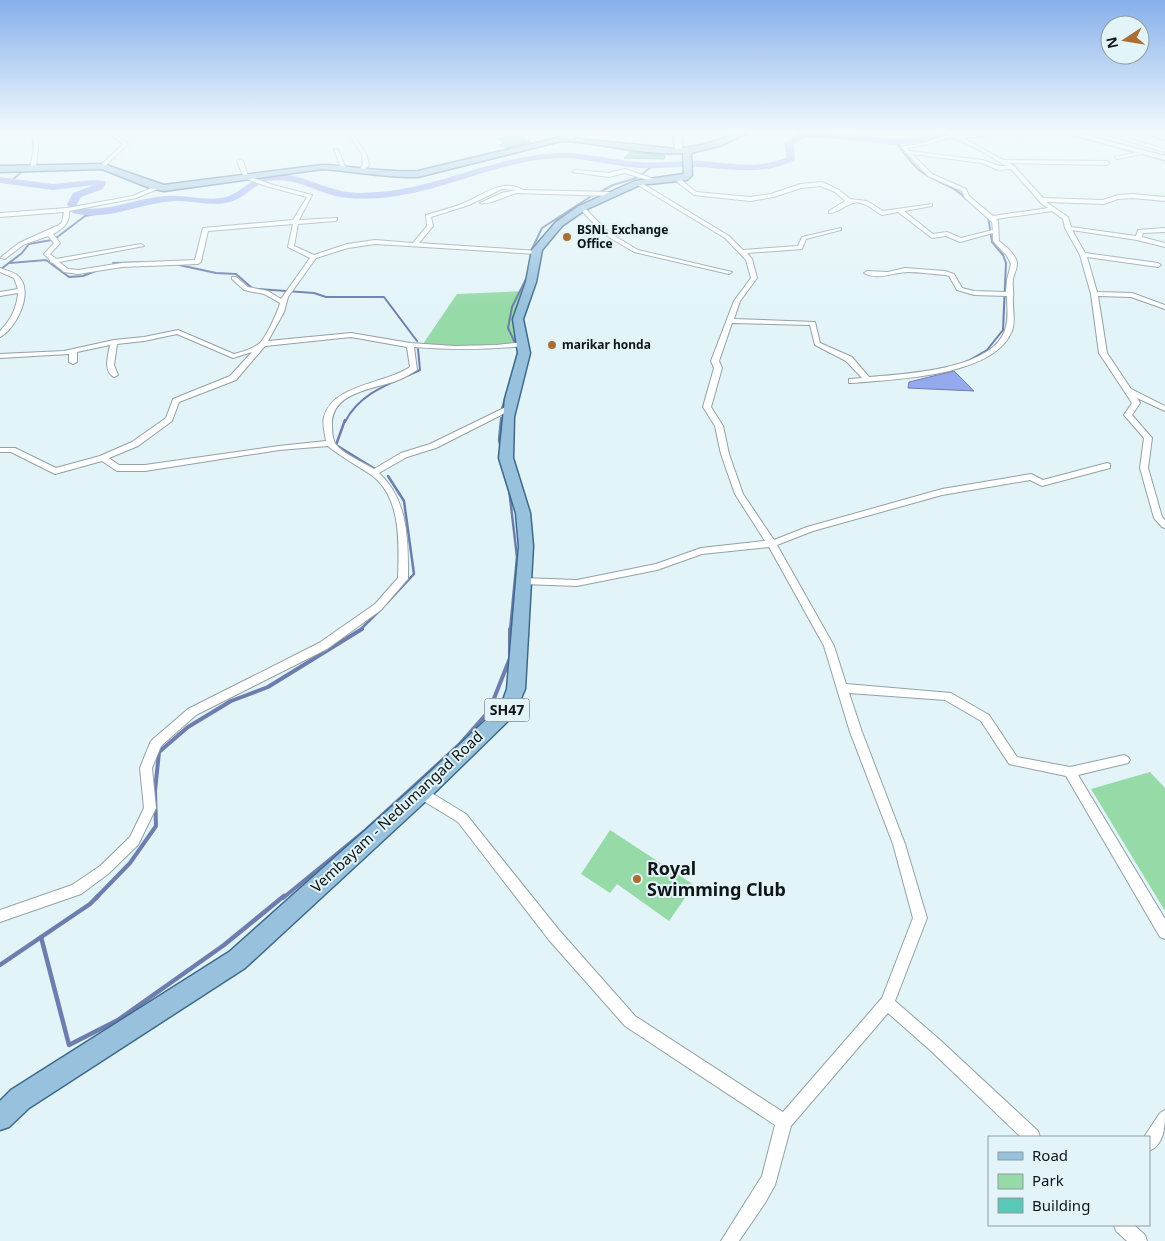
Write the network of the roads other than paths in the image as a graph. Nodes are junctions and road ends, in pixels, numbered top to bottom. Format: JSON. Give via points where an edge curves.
{"nodes":[{"id":1,"x":149,"y":191,"type":"edge"},
{"id":2,"x":291,"y":191,"type":"edge"},
{"id":3,"x":495,"y":191,"type":"edge"},
{"id":4,"x":522,"y":191,"type":"joint"},
{"id":5,"x":618,"y":191,"type":"edge"},
{"id":6,"x":651,"y":191,"type":"edge"},
{"id":7,"x":693,"y":191,"type":"edge"},
{"id":8,"x":786,"y":191,"type":"edge"},
{"id":9,"x":837,"y":191,"type":"edge"},
{"id":10,"x":965,"y":191,"type":"edge"},
{"id":11,"x":1033,"y":191,"type":"edge"},
{"id":12,"x":610,"y":194,"type":"junction"},
{"id":13,"x":1165,"y":199,"type":"edge"},
{"id":14,"x":1042,"y":200,"type":"junction"},
{"id":15,"x":848,"y":201,"type":"junction"},
{"id":16,"x":483,"y":203,"type":"dead end"},
{"id":17,"x":930,"y":205,"type":"dead end"},
{"id":18,"x":582,"y":208,"type":"junction"},
{"id":19,"x":1052,"y":209,"type":"junction"},
{"id":20,"x":67,"y":210,"type":"junction"},
{"id":21,"x":899,"y":210,"type":"junction"},
{"id":22,"x":831,"y":212,"type":"dead end"},
{"id":23,"x":0,"y":215,"type":"edge"},
{"id":24,"x":993,"y":218,"type":"junction"},
{"id":25,"x":335,"y":219,"type":"dead end"},
{"id":26,"x":296,"y":221,"type":"junction"},
{"id":27,"x":1068,"y":228,"type":"junction"},
{"id":28,"x":838,"y":229,"type":"dead end"},
{"id":29,"x":1165,"y":230,"type":"edge"},
{"id":30,"x":995,"y":231,"type":"junction"},
{"id":31,"x":50,"y":234,"type":"junction"},
{"id":32,"x":1137,"y":238,"type":"junction"},
{"id":33,"x":416,"y":243,"type":"junction"},
{"id":34,"x":1165,"y":245,"type":"edge"},
{"id":35,"x":141,"y":246,"type":"dead end"},
{"id":36,"x":537,"y":252,"type":"junction"},
{"id":37,"x":742,"y":252,"type":"junction"},
{"id":38,"x":1083,"y":255,"type":"junction"},
{"id":39,"x":314,"y":257,"type":"junction"},
{"id":40,"x":1,"y":258,"type":"edge"},
{"id":41,"x":52,"y":260,"type":"junction"},
{"id":42,"x":1158,"y":265,"type":"dead end"},
{"id":43,"x":0,"y":270,"type":"edge"},
{"id":44,"x":729,"y":272,"type":"dead end"},
{"id":45,"x":867,"y":273,"type":"dead end"},
{"id":46,"x":234,"y":278,"type":"dead end"},
{"id":47,"x":21,"y":291,"type":"junction"},
{"id":48,"x":0,"y":294,"type":"edge"},
{"id":49,"x":1011,"y":294,"type":"junction"},
{"id":50,"x":1094,"y":294,"type":"junction"},
{"id":51,"x":285,"y":300,"type":"junction"},
{"id":52,"x":1165,"y":307,"type":"edge"},
{"id":53,"x":730,"y":321,"type":"junction"},
{"id":54,"x":0,"y":335,"type":"edge"},
{"id":55,"x":114,"y":342,"type":"junction"},
{"id":56,"x":263,"y":344,"type":"junction"},
{"id":57,"x":524,"y":344,"type":"junction"},
{"id":58,"x":410,"y":345,"type":"junction"},
{"id":59,"x":73,"y":351,"type":"junction"},
{"id":60,"x":0,"y":356,"type":"edge"},
{"id":61,"x":74,"y":362,"type":"dead end"},
{"id":62,"x":114,"y":375,"type":"dead end"},
{"id":63,"x":867,"y":379,"type":"junction"},
{"id":64,"x":852,"y":381,"type":"dead end"},
{"id":65,"x":1126,"y":390,"type":"junction"},
{"id":66,"x":509,"y":409,"type":"junction"},
{"id":67,"x":1165,"y":409,"type":"edge"},
{"id":68,"x":330,"y":442,"type":"junction"},
{"id":69,"x":0,"y":450,"type":"edge"},
{"id":70,"x":104,"y":458,"type":"junction"},
{"id":71,"x":1107,"y":466,"type":"dead end"},
{"id":72,"x":374,"y":473,"type":"junction"},
{"id":73,"x":1165,"y":525,"type":"edge"},
{"id":74,"x":771,"y":544,"type":"junction"},
{"id":75,"x":523,"y":581,"type":"junction"},
{"id":76,"x":842,"y":688,"type":"junction"},
{"id":77,"x":1124,"y":760,"type":"dead end"},
{"id":78,"x":1070,"y":772,"type":"junction"},
{"id":79,"x":421,"y":793,"type":"junction"},
{"id":80,"x":0,"y":916,"type":"edge"},
{"id":81,"x":1165,"y":932,"type":"edge"},
{"id":82,"x":887,"y":1003,"type":"junction"},
{"id":83,"x":0,"y":1118,"type":"edge"},
{"id":84,"x":1165,"y":1118,"type":"edge"},
{"id":85,"x":784,"y":1122,"type":"junction"},
{"id":86,"x":1031,"y":1136,"type":"edge"},
{"id":87,"x":1150,"y":1140,"type":"edge"},
{"id":88,"x":1123,"y":1226,"type":"edge"},
{"id":89,"x":729,"y":1241,"type":"edge"},
{"id":90,"x":1139,"y":1241,"type":"edge"}],
"edges":[{"from":1,"to":20,"type":"street","via":[[134,197]]},
{"from":2,"to":26,"type":"street","via":[[310,196]]},
{"from":3,"to":33,"type":"street","via":[[428,216],[430,226]]},
{"from":4,"to":12,"type":"street"},
{"from":4,"to":16,"type":"street"},
{"from":5,"to":12,"type":"main road","name":"Vembayam - Nedumangad Road","number":"SH47"},
{"from":6,"to":37,"type":"street","via":[[727,238]]},
{"from":7,"to":8,"type":"street","via":[[750,199]]},
{"from":9,"to":15,"type":"street"},
{"from":10,"to":24,"type":"street"},
{"from":11,"to":14,"type":"street"},
{"from":12,"to":18,"type":"main road","name":"Vembayam - Nedumangad Road","number":"SH47"},
{"from":13,"to":14,"type":"street","via":[[1123,196],[1110,197],[1104,202]]},
{"from":14,"to":19,"type":"street"},
{"from":15,"to":21,"type":"street","via":[[865,202],[882,212]]},
{"from":15,"to":22,"type":"street"},
{"from":17,"to":21,"type":"street"},
{"from":18,"to":36,"type":"main road","name":"Vembayam - Nedumangad Road","number":"SH47","via":[[559,224]]},
{"from":18,"to":44,"type":"street","via":[[606,233],[636,251]]},
{"from":19,"to":24,"type":"street"},
{"from":19,"to":27,"type":"street","via":[[1066,218]]},
{"from":20,"to":23,"type":"street"},
{"from":20,"to":31,"type":"street","via":[[65,222]]},
{"from":21,"to":30,"type":"street","via":[[932,236],[947,234],[960,240]]},
{"from":24,"to":30,"type":"street"},
{"from":25,"to":26,"type":"street"},
{"from":26,"to":39,"type":"street","via":[[291,248]]},
{"from":26,"to":41,"type":"street","via":[[205,229],[198,262],[122,265],[78,272],[66,271]]},
{"from":27,"to":32,"type":"street"},
{"from":27,"to":38,"type":"street"},
{"from":28,"to":37,"type":"street","via":[[804,238],[800,248]]},
{"from":29,"to":32,"type":"street","via":[[1140,231]]},
{"from":30,"to":49,"type":"street","via":[[996,241],[1014,264],[1010,271]]},
{"from":31,"to":40,"type":"street","via":[[26,241],[10,255]]},
{"from":31,"to":41,"type":"street","via":[[57,243],[47,254]]},
{"from":32,"to":34,"type":"street"},
{"from":33,"to":36,"type":"street"},
{"from":33,"to":39,"type":"street","via":[[375,242],[347,246]]},
{"from":35,"to":41,"type":"street"},
{"from":36,"to":57,"type":"main road","name":"Vembayam - Nedumangad Road","number":"SH47","via":[[518,319]]},
{"from":37,"to":53,"type":"street","via":[[749,259],[754,278],[737,301]]},
{"from":38,"to":42,"type":"street"},
{"from":38,"to":50,"type":"street"},
{"from":39,"to":51,"type":"street"},
{"from":43,"to":47,"type":"street","via":[[16,277]]},
{"from":45,"to":49,"type":"street","via":[[888,274],[905,270],[946,273],[952,275],[959,289]]},
{"from":46,"to":51,"type":"street","via":[[246,289],[266,292]]},
{"from":47,"to":48,"type":"street"},
{"from":47,"to":54,"type":"street","via":[[13,319]]},
{"from":49,"to":63,"type":"street","via":[[1008,332],[995,351],[980,360],[949,369]]},
{"from":50,"to":52,"type":"street","via":[[1132,295]]},
{"from":50,"to":65,"type":"street","via":[[1103,353]]},
{"from":51,"to":56,"type":"street"},
{"from":53,"to":63,"type":"street","via":[[812,323],[817,344],[850,359]]},
{"from":53,"to":74,"type":"street","via":[[715,361],[718,368],[707,407],[719,426],[738,494]]},
{"from":55,"to":56,"type":"street","via":[[178,332],[233,356]]},
{"from":55,"to":59,"type":"street"},
{"from":55,"to":62,"type":"street","via":[[110,365]]},
{"from":56,"to":58,"type":"street","via":[[351,335]]},
{"from":56,"to":70,"type":"street","via":[[233,378],[176,401],[169,418],[135,444]]},
{"from":57,"to":58,"type":"street","via":[[455,348]]},
{"from":57,"to":66,"type":"main road","name":"Vembayam - Nedumangad Road","number":"SH47"},
{"from":58,"to":68,"type":"street","via":[[414,368],[408,373],[380,385],[356,389],[334,407],[328,416]]},
{"from":59,"to":60,"type":"street"},
{"from":59,"to":61,"type":"street"},
{"from":63,"to":64,"type":"street"},
{"from":65,"to":67,"type":"street"},
{"from":65,"to":73,"type":"street","via":[[1136,403],[1128,414],[1148,438],[1144,468],[1158,518]]},
{"from":66,"to":72,"type":"street","via":[[433,446],[404,455]]},
{"from":66,"to":75,"type":"main road","name":"Vembayam - Nedumangad Road","number":"SH47","via":[[506,458],[523,513],[526,546]]},
{"from":68,"to":70,"type":"street","via":[[145,468],[117,468]]},
{"from":68,"to":72,"type":"street","via":[[342,454]]},
{"from":69,"to":70,"type":"street","via":[[12,450],[55,471]]},
{"from":71,"to":74,"type":"street","via":[[1042,483],[1031,477],[942,492],[810,529]]},
{"from":72,"to":80,"type":"street","via":[[381,478],[400,511],[403,579],[378,607],[323,646],[192,712],[156,743],[146,768],[150,808],[134,841],[104,870],[76,890]]},
{"from":74,"to":75,"type":"street","via":[[701,551],[657,568],[577,583]]},
{"from":74,"to":76,"type":"street","via":[[829,646]]},
{"from":75,"to":79,"type":"main road","name":"Vembayam - Nedumangad Road","number":"SH47","via":[[516,689],[508,710]]},
{"from":76,"to":78,"type":"street","via":[[947,696],[985,718],[1013,761]]},
{"from":76,"to":82,"type":"street","via":[[898,844],[920,918]]},
{"from":77,"to":78,"type":"street"},
{"from":78,"to":81,"type":"street"},
{"from":79,"to":83,"type":"main road","name":"Vembayam - Nedumangad Road","number":"SH47","via":[[237,960],[20,1099]]},
{"from":79,"to":85,"type":"street","via":[[462,818],[554,935],[630,1020]]},
{"from":82,"to":85,"type":"street"},
{"from":82,"to":86,"type":"street"},
{"from":84,"to":87,"type":"street"},
{"from":85,"to":89,"type":"street","via":[[769,1179]]},
{"from":88,"to":90,"type":"street"}]}
